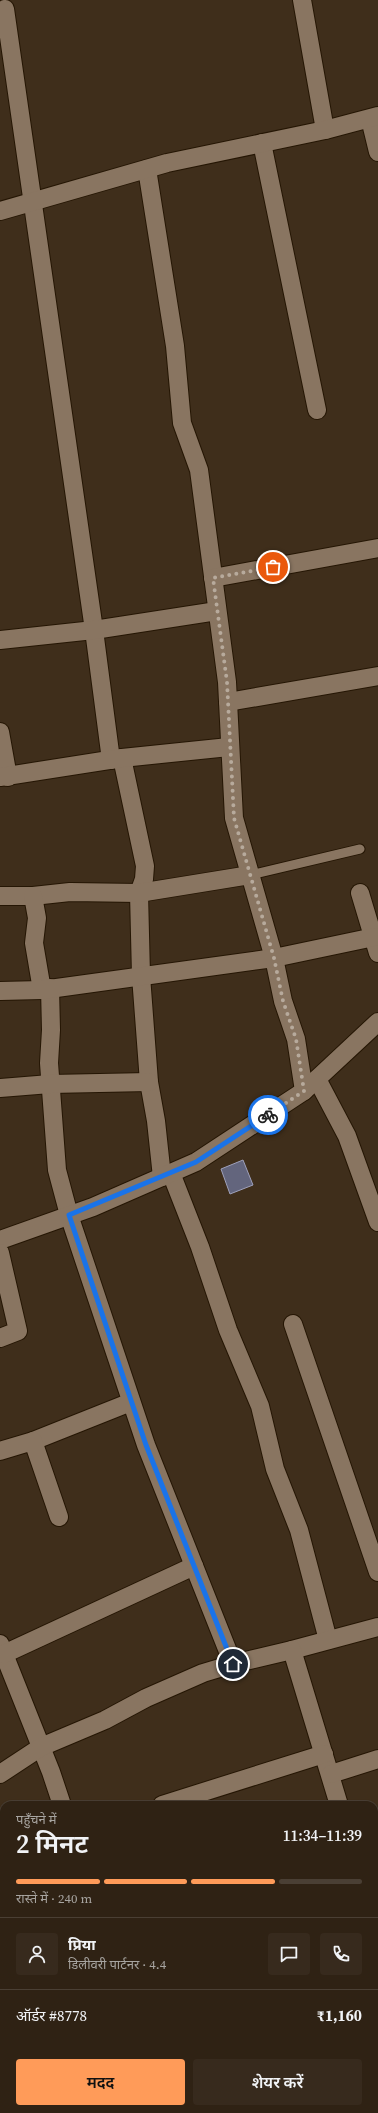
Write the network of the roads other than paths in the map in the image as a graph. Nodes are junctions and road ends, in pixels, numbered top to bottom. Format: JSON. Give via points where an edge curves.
{"nodes":[{"id":1,"x":302,"y":0,"type":"edge"},
{"id":2,"x":5,"y":9,"type":"dead end"},
{"id":3,"x":374,"y":117,"type":"edge"},
{"id":4,"x":325,"y":130,"type":"junction"},
{"id":5,"x":262,"y":143,"type":"junction"},
{"id":6,"x":378,"y":152,"type":"edge"},
{"id":7,"x":147,"y":169,"type":"junction"},
{"id":8,"x":33,"y":201,"type":"junction"},
{"id":9,"x":0,"y":211,"type":"edge"},
{"id":10,"x":317,"y":410,"type":"dead end"},
{"id":11,"x":378,"y":548,"type":"edge"},
{"id":12,"x":213,"y":578,"type":"junction"},
{"id":13,"x":217,"y":611,"type":"junction"},
{"id":14,"x":94,"y":630,"type":"junction"},
{"id":15,"x":0,"y":640,"type":"edge"},
{"id":16,"x":378,"y":676,"type":"edge"},
{"id":17,"x":228,"y":702,"type":"junction"},
{"id":18,"x":0,"y":732,"type":"edge"},
{"id":19,"x":229,"y":747,"type":"junction"},
{"id":20,"x":117,"y":759,"type":"junction"},
{"id":21,"x":4,"y":777,"type":"edge"},
{"id":22,"x":360,"y":849,"type":"dead end"},
{"id":23,"x":250,"y":875,"type":"junction"},
{"id":24,"x":139,"y":893,"type":"junction"},
{"id":25,"x":360,"y":893,"type":"dead end"},
{"id":26,"x":0,"y":896,"type":"edge"},
{"id":27,"x":33,"y":896,"type":"junction"},
{"id":28,"x":376,"y":945,"type":"edge"},
{"id":29,"x":274,"y":958,"type":"junction"},
{"id":30,"x":141,"y":976,"type":"junction"},
{"id":31,"x":46,"y":989,"type":"junction"},
{"id":32,"x":0,"y":990,"type":"edge"},
{"id":33,"x":378,"y":1025,"type":"edge"},
{"id":34,"x":149,"y":1082,"type":"junction"},
{"id":35,"x":50,"y":1084,"type":"junction"},
{"id":36,"x":310,"y":1085,"type":"junction"},
{"id":37,"x":0,"y":1088,"type":"edge"},
{"id":38,"x":166,"y":1175,"type":"junction"},
{"id":39,"x":69,"y":1215,"type":"junction"},
{"id":40,"x":378,"y":1222,"type":"edge"},
{"id":41,"x":0,"y":1240,"type":"edge"},
{"id":42,"x":0,"y":1253,"type":"edge"},
{"id":43,"x":293,"y":1324,"type":"dead end"},
{"id":44,"x":0,"y":1338,"type":"edge"},
{"id":45,"x":131,"y":1402,"type":"junction"},
{"id":46,"x":33,"y":1441,"type":"junction"},
{"id":47,"x":0,"y":1451,"type":"edge"},
{"id":48,"x":59,"y":1517,"type":"dead end"},
{"id":49,"x":194,"y":1566,"type":"junction"},
{"id":50,"x":378,"y":1572,"type":"edge"},
{"id":51,"x":378,"y":1626,"type":"edge"},
{"id":52,"x":328,"y":1640,"type":"junction"},
{"id":53,"x":2,"y":1649,"type":"edge"},
{"id":54,"x":292,"y":1650,"type":"junction"},
{"id":55,"x":233,"y":1664,"type":"junction"},
{"id":56,"x":41,"y":1747,"type":"junction"},
{"id":57,"x":324,"y":1754,"type":"junction"},
{"id":58,"x":378,"y":1759,"type":"edge"},
{"id":59,"x":0,"y":1774,"type":"edge"},
{"id":60,"x":331,"y":1774,"type":"junction"},
{"id":61,"x":61,"y":1801,"type":"edge"},
{"id":62,"x":175,"y":1801,"type":"edge"},
{"id":63,"x":338,"y":1801,"type":"edge"}],
"edges":[{"from":1,"to":4,"type":"street"},
{"from":2,"to":8,"type":"street"},
{"from":3,"to":4,"type":"street"},
{"from":3,"to":6,"type":"street"},
{"from":4,"to":5,"type":"street"},
{"from":5,"to":7,"type":"street"},
{"from":5,"to":10,"type":"street"},
{"from":7,"to":8,"type":"street"},
{"from":7,"to":12,"type":"street","via":[[175,346],[182,423],[198,470]]},
{"from":8,"to":9,"type":"street"},
{"from":8,"to":14,"type":"street"},
{"from":11,"to":12,"type":"street"},
{"from":12,"to":13,"type":"street"},
{"from":13,"to":14,"type":"street"},
{"from":13,"to":17,"type":"street"},
{"from":14,"to":15,"type":"street"},
{"from":14,"to":20,"type":"street"},
{"from":16,"to":17,"type":"street"},
{"from":17,"to":19,"type":"street"},
{"from":18,"to":21,"type":"street"},
{"from":19,"to":20,"type":"street"},
{"from":19,"to":23,"type":"street","via":[[234,818]]},
{"from":20,"to":21,"type":"street"},
{"from":20,"to":24,"type":"street","via":[[145,866]]},
{"from":22,"to":23,"type":"lane"},
{"from":23,"to":24,"type":"street"},
{"from":23,"to":29,"type":"street"},
{"from":24,"to":27,"type":"street","via":[[70,892]]},
{"from":24,"to":30,"type":"street"},
{"from":25,"to":28,"type":"street"},
{"from":26,"to":27,"type":"street"},
{"from":27,"to":31,"type":"street","via":[[37,918],[34,943]]},
{"from":28,"to":29,"type":"street"},
{"from":29,"to":30,"type":"street"},
{"from":29,"to":36,"type":"street","via":[[283,1001]]},
{"from":30,"to":31,"type":"street"},
{"from":30,"to":34,"type":"street"},
{"from":31,"to":32,"type":"street"},
{"from":31,"to":35,"type":"street"},
{"from":33,"to":36,"type":"street"},
{"from":34,"to":35,"type":"street"},
{"from":34,"to":38,"type":"street"},
{"from":35,"to":37,"type":"street"},
{"from":35,"to":39,"type":"street","via":[[57,1170]]},
{"from":36,"to":38,"type":"street","via":[[196,1162]]},
{"from":36,"to":40,"type":"street","via":[[347,1136]]},
{"from":38,"to":39,"type":"street"},
{"from":38,"to":52,"type":"street","via":[[200,1247],[228,1330],[260,1406],[276,1469],[299,1530]]},
{"from":39,"to":41,"type":"street"},
{"from":39,"to":45,"type":"street"},
{"from":42,"to":44,"type":"street","via":[[18,1331]]},
{"from":43,"to":50,"type":"street"},
{"from":45,"to":46,"type":"street"},
{"from":45,"to":49,"type":"street"},
{"from":46,"to":47,"type":"street"},
{"from":46,"to":48,"type":"street"},
{"from":49,"to":53,"type":"street"},
{"from":49,"to":55,"type":"street"},
{"from":51,"to":52,"type":"street"},
{"from":52,"to":54,"type":"street"},
{"from":53,"to":56,"type":"street"},
{"from":54,"to":55,"type":"street"},
{"from":54,"to":57,"type":"street"},
{"from":55,"to":56,"type":"street","via":[[204,1673],[146,1698],[105,1720]]},
{"from":56,"to":59,"type":"street"},
{"from":56,"to":61,"type":"street"},
{"from":57,"to":60,"type":"street"},
{"from":57,"to":62,"type":"street"},
{"from":58,"to":60,"type":"street"},
{"from":60,"to":63,"type":"street"}]}
